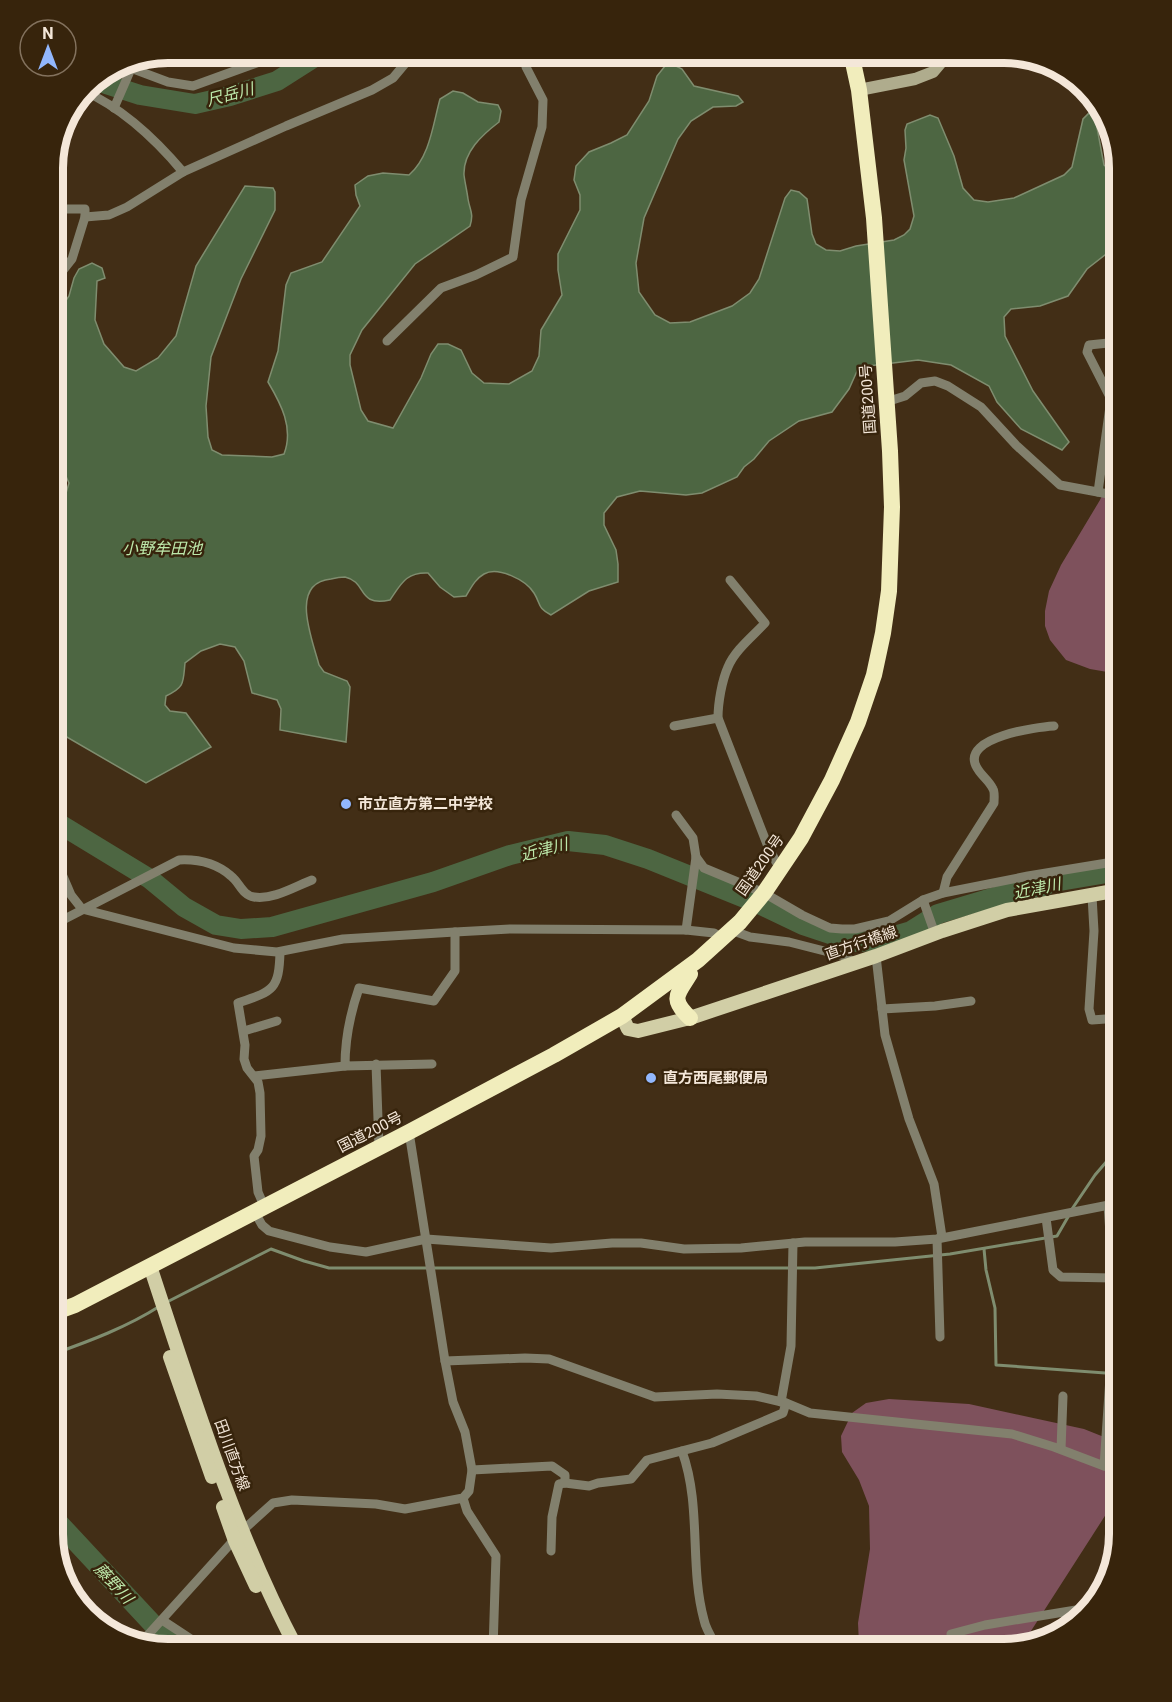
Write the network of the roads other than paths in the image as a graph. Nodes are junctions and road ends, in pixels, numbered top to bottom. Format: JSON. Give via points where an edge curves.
{"nodes":[{"id":1,"x":255,"y":63,"type":"edge"},
{"id":2,"x":405,"y":63,"type":"edge"},
{"id":3,"x":527,"y":63,"type":"edge"},
{"id":4,"x":853,"y":63,"type":"edge"},
{"id":5,"x":941,"y":63,"type":"edge"},
{"id":6,"x":130,"y":70,"type":"joint"},
{"id":7,"x":860,"y":90,"type":"junction"},
{"id":8,"x":93,"y":95,"type":"edge"},
{"id":9,"x":116,"y":105,"type":"junction"},
{"id":10,"x":183,"y":172,"type":"junction"},
{"id":11,"x":63,"y":209,"type":"edge"},
{"id":12,"x":85,"y":217,"type":"junction"},
{"id":13,"x":63,"y":270,"type":"edge"},
{"id":14,"x":387,"y":340,"type":"dead end"},
{"id":15,"x":1109,"y":344,"type":"edge"},
{"id":16,"x":1109,"y":395,"type":"edge"},
{"id":17,"x":886,"y":397,"type":"junction"},
{"id":18,"x":1109,"y":413,"type":"edge"},
{"id":19,"x":1098,"y":492,"type":"junction"},
{"id":20,"x":1109,"y":494,"type":"edge"},
{"id":21,"x":730,"y":580,"type":"dead end"},
{"id":22,"x":718,"y":718,"type":"junction"},
{"id":23,"x":674,"y":726,"type":"dead end"},
{"id":24,"x":1054,"y":726,"type":"dead end"},
{"id":25,"x":676,"y":815,"type":"dead end"},
{"id":26,"x":695,"y":862,"type":"junction"},
{"id":27,"x":1109,"y":863,"type":"edge"},
{"id":28,"x":783,"y":864,"type":"junction"},
{"id":29,"x":63,"y":876,"type":"edge"},
{"id":30,"x":312,"y":880,"type":"dead end"},
{"id":31,"x":764,"y":893,"type":"junction"},
{"id":32,"x":943,"y":893,"type":"junction"},
{"id":33,"x":1109,"y":893,"type":"edge"},
{"id":34,"x":1092,"y":896,"type":"junction"},
{"id":35,"x":924,"y":902,"type":"junction"},
{"id":36,"x":82,"y":909,"type":"junction"},
{"id":37,"x":63,"y":919,"type":"edge"},
{"id":38,"x":686,"y":930,"type":"junction"},
{"id":39,"x":731,"y":930,"type":"junction"},
{"id":40,"x":933,"y":930,"type":"junction"},
{"id":41,"x":455,"y":932,"type":"junction"},
{"id":42,"x":280,"y":952,"type":"junction"},
{"id":43,"x":876,"y":956,"type":"junction"},
{"id":44,"x":698,"y":960,"type":"junction"},
{"id":45,"x":855,"y":963,"type":"junction"},
{"id":46,"x":971,"y":1001,"type":"dead end"},
{"id":47,"x":882,"y":1009,"type":"junction"},
{"id":48,"x":622,"y":1017,"type":"junction"},
{"id":49,"x":690,"y":1018,"type":"junction"},
{"id":50,"x":1109,"y":1019,"type":"edge"},
{"id":51,"x":278,"y":1021,"type":"dead end"},
{"id":52,"x":243,"y":1031,"type":"junction"},
{"id":53,"x":376,"y":1064,"type":"junction"},
{"id":54,"x":432,"y":1064,"type":"dead end"},
{"id":55,"x":345,"y":1066,"type":"junction"},
{"id":56,"x":254,"y":1076,"type":"junction"},
{"id":57,"x":409,"y":1132,"type":"junction"},
{"id":58,"x":379,"y":1147,"type":"junction"},
{"id":59,"x":1108,"y":1205,"type":"joint"},
{"id":60,"x":259,"y":1209,"type":"junction"},
{"id":61,"x":1046,"y":1218,"type":"junction"},
{"id":62,"x":1109,"y":1220,"type":"edge"},
{"id":63,"x":939,"y":1238,"type":"junction"},
{"id":64,"x":426,"y":1239,"type":"junction"},
{"id":65,"x":793,"y":1243,"type":"junction"},
{"id":66,"x":146,"y":1268,"type":"junction"},
{"id":67,"x":1109,"y":1278,"type":"edge"},
{"id":68,"x":63,"y":1309,"type":"edge"},
{"id":69,"x":940,"y":1337,"type":"dead end"},
{"id":70,"x":445,"y":1361,"type":"junction"},
{"id":71,"x":1109,"y":1392,"type":"edge"},
{"id":72,"x":1064,"y":1396,"type":"dead end"},
{"id":73,"x":784,"y":1403,"type":"junction"},
{"id":74,"x":1061,"y":1449,"type":"junction"},
{"id":75,"x":682,"y":1451,"type":"junction"},
{"id":76,"x":1104,"y":1466,"type":"junction"},
{"id":77,"x":1109,"y":1467,"type":"edge"},
{"id":78,"x":472,"y":1470,"type":"junction"},
{"id":79,"x":566,"y":1483,"type":"junction"},
{"id":80,"x":463,"y":1498,"type":"junction"},
{"id":81,"x":238,"y":1536,"type":"junction"},
{"id":82,"x":551,"y":1551,"type":"dead end"},
{"id":83,"x":1076,"y":1610,"type":"edge"},
{"id":84,"x":162,"y":1620,"type":"junction"},
{"id":85,"x":951,"y":1634,"type":"dead end"},
{"id":86,"x":144,"y":1636,"type":"edge"},
{"id":87,"x":191,"y":1639,"type":"edge"},
{"id":88,"x":283,"y":1639,"type":"edge"},
{"id":89,"x":292,"y":1639,"type":"edge"},
{"id":90,"x":493,"y":1639,"type":"edge"},
{"id":91,"x":713,"y":1639,"type":"edge"}],
"edges":[{"from":1,"to":6,"type":"street","via":[[193,86]]},
{"from":2,"to":10,"type":"street","via":[[393,78],[372,90]]},
{"from":3,"to":14,"type":"street","via":[[543,100],[542,127],[520,200],[513,257],[441,288]]},
{"from":4,"to":7,"type":"highway","name":"国道200号"},
{"from":5,"to":7,"type":"street","via":[[933,72],[915,79]]},
{"from":6,"to":9,"type":"street"},
{"from":7,"to":17,"type":"highway","name":"国道200号","via":[[874,218]]},
{"from":8,"to":9,"type":"street"},
{"from":9,"to":10,"type":"street"},
{"from":10,"to":12,"type":"street","via":[[127,207],[109,215]]},
{"from":11,"to":12,"type":"street","via":[[85,209]]},
{"from":12,"to":13,"type":"street","via":[[72,259]]},
{"from":15,"to":16,"type":"street","via":[[1089,345],[1087,352]]},
{"from":17,"to":19,"type":"street","via":[[905,396],[921,384],[935,381],[948,386],[981,407],[1016,446],[1060,485]]},
{"from":17,"to":28,"type":"highway","name":"国道200号","via":[[891,552],[889,591],[874,675],[832,780]]},
{"from":18,"to":19,"type":"street"},
{"from":19,"to":20,"type":"street"},
{"from":21,"to":22,"type":"street","via":[[765,623],[728,666]]},
{"from":22,"to":23,"type":"street"},
{"from":22,"to":28,"type":"street","via":[[767,844],[776,862]]},
{"from":24,"to":32,"type":"street","via":[[1006,734],[989,742],[975,756],[975,765],[993,789],[994,802],[947,877]]},
{"from":25,"to":26,"type":"street","via":[[693,838]]},
{"from":26,"to":31,"type":"street"},
{"from":26,"to":38,"type":"street"},
{"from":27,"to":32,"type":"street"},
{"from":28,"to":31,"type":"highway","name":"国道200号"},
{"from":29,"to":36,"type":"street"},
{"from":30,"to":36,"type":"street","via":[[273,896],[251,897],[232,876],[213,864],[179,860]]},
{"from":31,"to":35,"type":"street","via":[[830,928],[842,929],[889,921]]},
{"from":31,"to":39,"type":"highway","name":"国道200号"},
{"from":32,"to":35,"type":"street"},
{"from":33,"to":34,"type":"main road","name":"直方行橋線"},
{"from":34,"to":40,"type":"main road","name":"直方行橋線","via":[[1007,910]]},
{"from":34,"to":50,"type":"street","via":[[1089,1009],[1092,1020]]},
{"from":35,"to":40,"type":"street"},
{"from":36,"to":37,"type":"street"},
{"from":36,"to":42,"type":"street","via":[[234,948]]},
{"from":38,"to":39,"type":"street"},
{"from":38,"to":41,"type":"street"},
{"from":39,"to":44,"type":"highway","name":"国道200号"},
{"from":39,"to":45,"type":"street","via":[[844,956]]},
{"from":40,"to":43,"type":"main road","name":"直方行橋線"},
{"from":41,"to":42,"type":"street","via":[[343,939]]},
{"from":41,"to":55,"type":"street","via":[[455,971],[434,1001],[359,988],[350,1013]]},
{"from":42,"to":52,"type":"street","via":[[273,986],[238,1003]]},
{"from":43,"to":45,"type":"main road","name":"直方行橋線"},
{"from":43,"to":47,"type":"street"},
{"from":44,"to":48,"type":"highway","name":"国道200号"},
{"from":44,"to":49,"type":"highway","via":[[678,991],[680,1009]]},
{"from":45,"to":49,"type":"main road","name":"直方行橋線"},
{"from":46,"to":47,"type":"street"},
{"from":47,"to":63,"type":"street","via":[[885,1035],[909,1119],[934,1184]]},
{"from":48,"to":49,"type":"main road","name":"直方行橋線","via":[[628,1029],[638,1031]]},
{"from":48,"to":57,"type":"highway","name":"国道200号"},
{"from":51,"to":52,"type":"street"},
{"from":52,"to":56,"type":"street","via":[[244,1059]]},
{"from":53,"to":54,"type":"street"},
{"from":53,"to":55,"type":"street"},
{"from":53,"to":58,"type":"street"},
{"from":55,"to":56,"type":"street"},
{"from":56,"to":60,"type":"street","via":[[260,1093],[261,1136],[254,1156]]},
{"from":57,"to":58,"type":"highway","name":"国道200号"},
{"from":57,"to":64,"type":"street"},
{"from":58,"to":60,"type":"highway","name":"国道200号"},
{"from":59,"to":61,"type":"street"},
{"from":59,"to":62,"type":"street"},
{"from":60,"to":64,"type":"street","via":[[261,1225],[268,1231],[330,1247],[366,1252]]},
{"from":60,"to":66,"type":"highway","name":"国道200号"},
{"from":61,"to":63,"type":"street"},
{"from":61,"to":67,"type":"street","via":[[1053,1270],[1062,1277]]},
{"from":63,"to":65,"type":"street"},
{"from":63,"to":69,"type":"street"},
{"from":64,"to":65,"type":"street","via":[[551,1248],[612,1243],[684,1249],[741,1248]]},
{"from":64,"to":70,"type":"street"},
{"from":65,"to":73,"type":"street","via":[[791,1346]]},
{"from":66,"to":68,"type":"highway","name":"国道200号"},
{"from":66,"to":81,"type":"main road","name":"田川直方線","via":[[205,1430]]},
{"from":70,"to":73,"type":"street","via":[[549,1359],[655,1397],[717,1394],[756,1396]]},
{"from":70,"to":78,"type":"street"},
{"from":71,"to":76,"type":"street"},
{"from":72,"to":74,"type":"street"},
{"from":73,"to":74,"type":"street","via":[[810,1413],[1012,1434]]},
{"from":73,"to":75,"type":"street","via":[[783,1413],[712,1443]]},
{"from":74,"to":76,"type":"street"},
{"from":75,"to":79,"type":"street","via":[[647,1460],[631,1479],[589,1486]]},
{"from":75,"to":91,"type":"street","via":[[693,1499],[699,1597],[704,1623]]},
{"from":76,"to":77,"type":"street"},
{"from":78,"to":79,"type":"street","via":[[552,1466],[565,1475]]},
{"from":78,"to":80,"type":"street","via":[[469,1491]]},
{"from":79,"to":82,"type":"street","via":[[559,1484],[552,1517]]},
{"from":80,"to":81,"type":"street","via":[[405,1509],[292,1500],[273,1503]]},
{"from":80,"to":90,"type":"street","via":[[496,1556]]},
{"from":81,"to":84,"type":"street"},
{"from":81,"to":88,"type":"main road","name":"田川直方線","via":[[257,1589]]},
{"from":81,"to":89,"type":"main road","name":"田川直方線"},
{"from":83,"to":85,"type":"street","via":[[985,1624]]},
{"from":84,"to":86,"type":"street"},
{"from":84,"to":87,"type":"street"}]}
